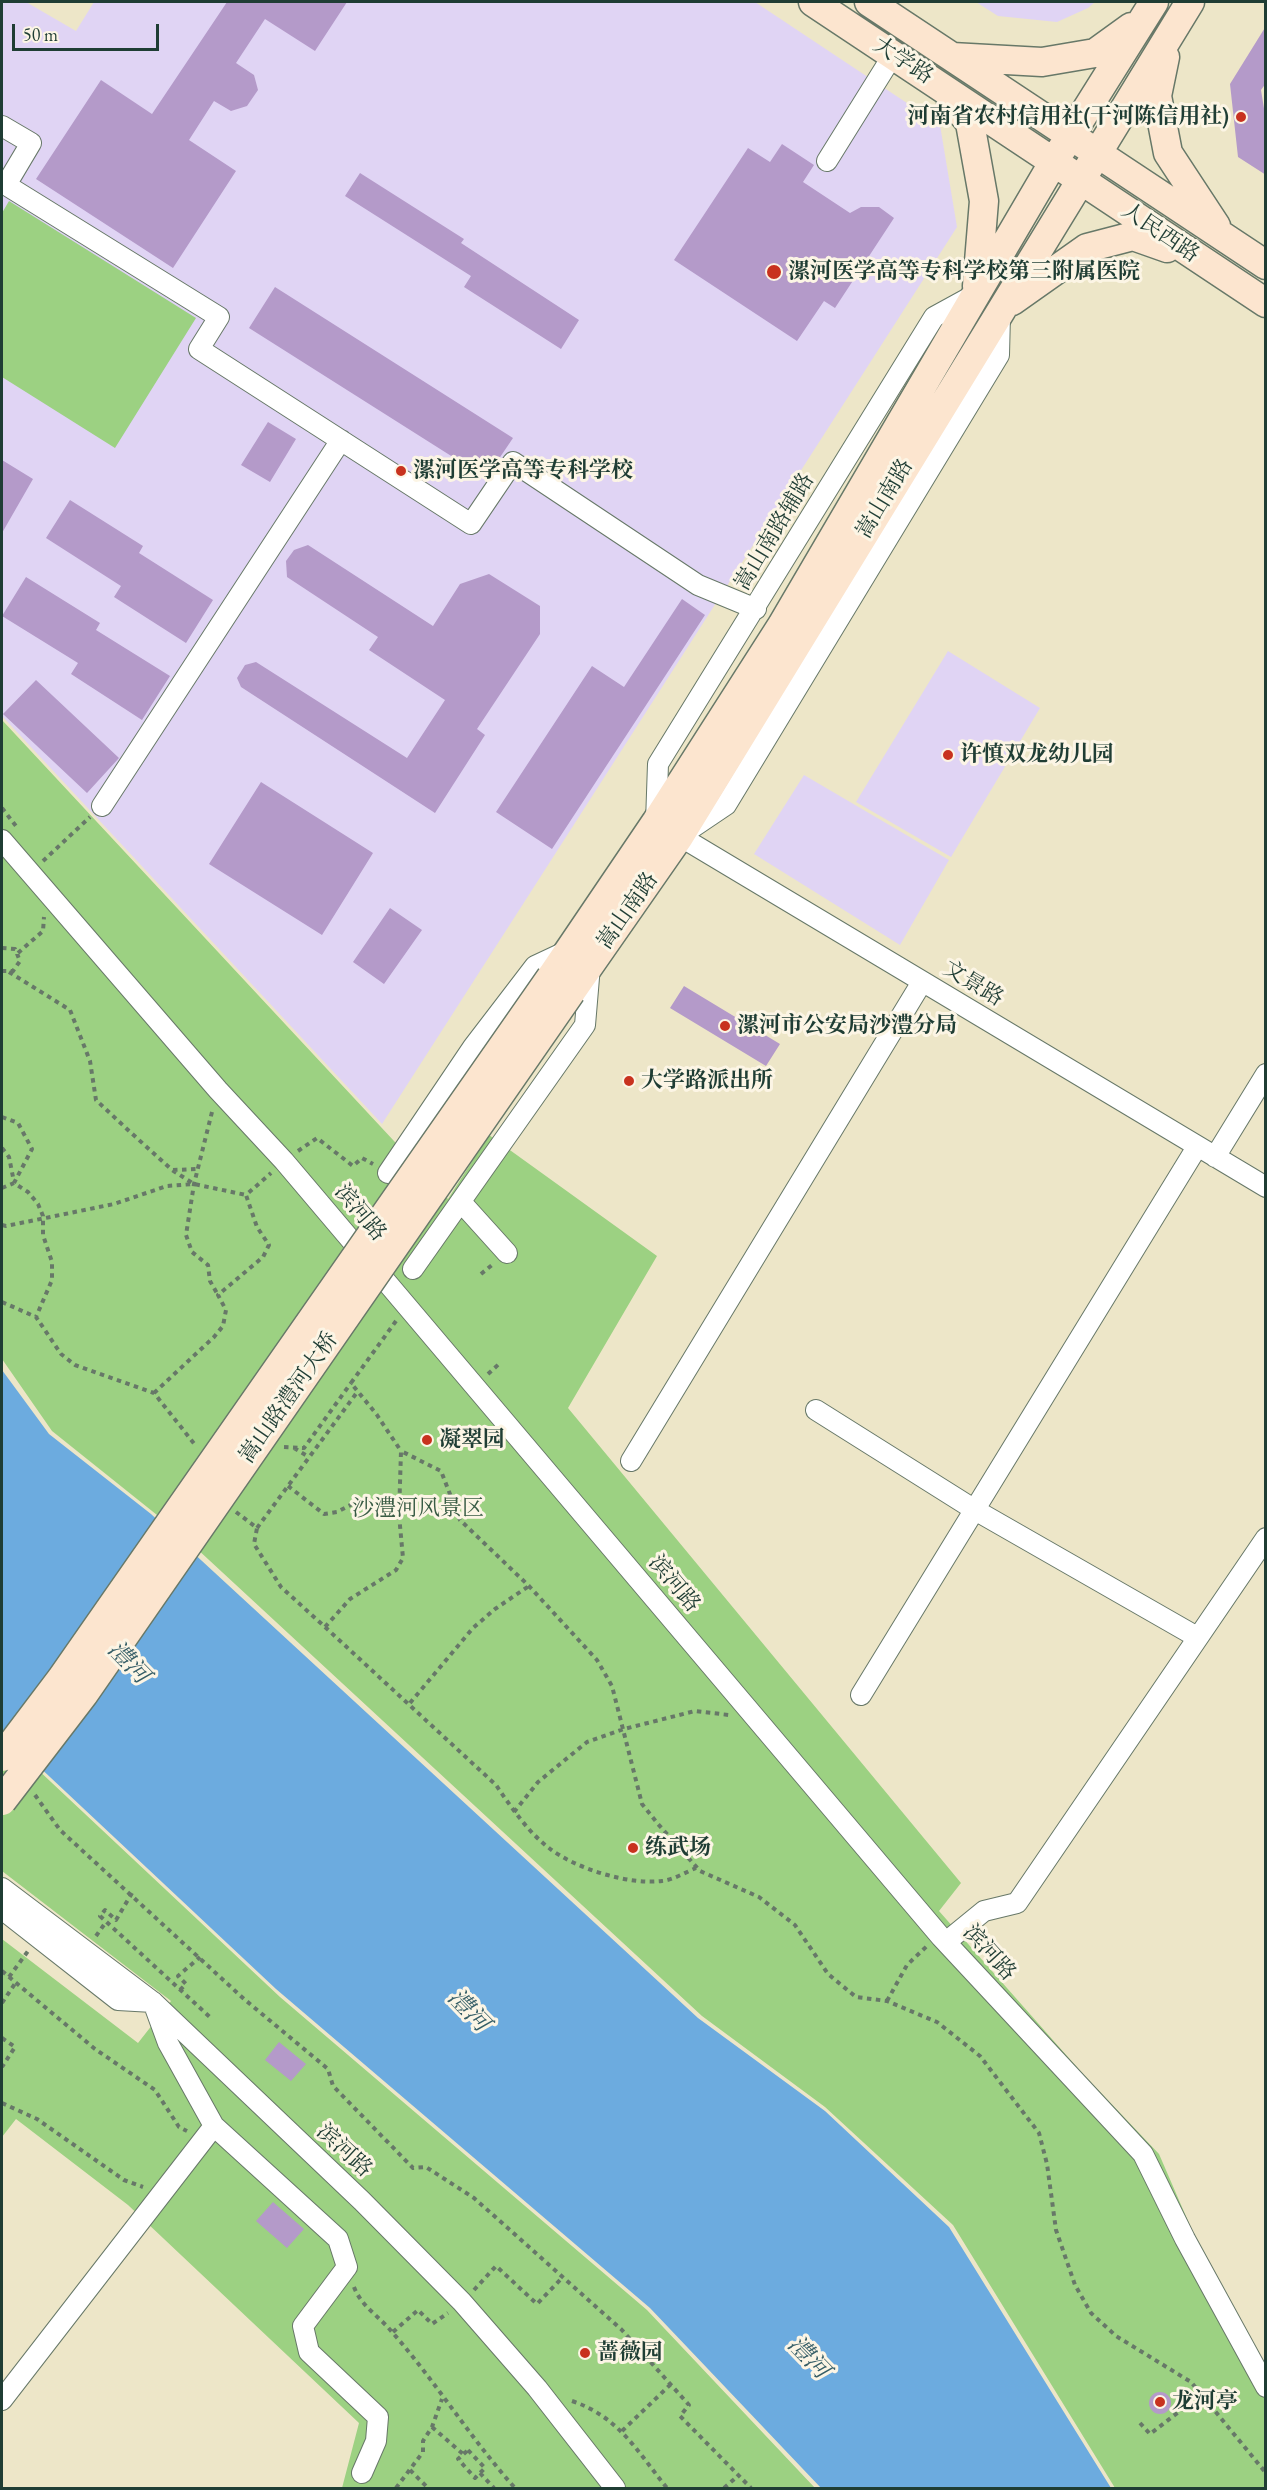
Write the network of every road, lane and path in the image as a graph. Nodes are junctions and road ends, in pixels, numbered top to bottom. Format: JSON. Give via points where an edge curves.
{"nodes":[{"id":1,"x":813,"y":2,"type":"edge"},
{"id":2,"x":879,"y":4,"type":"edge"},
{"id":3,"x":1149,"y":9,"type":"edge"},
{"id":4,"x":1185,"y":14,"type":"edge"},
{"id":5,"x":893,"y":55,"type":"junction"},
{"id":6,"x":951,"y":57,"type":"junction"},
{"id":7,"x":933,"y":81,"type":"junction"},
{"id":8,"x":2,"y":126,"type":"edge"},
{"id":9,"x":1070,"y":135,"type":"junction"},
{"id":10,"x":1100,"y":153,"type":"junction"},
{"id":11,"x":827,"y":161,"type":"dead end"},
{"id":12,"x":1053,"y":163,"type":"junction"},
{"id":13,"x":1082,"y":180,"type":"junction"},
{"id":14,"x":4,"y":188,"type":"edge"},
{"id":15,"x":1224,"y":237,"type":"junction"},
{"id":16,"x":1201,"y":261,"type":"junction"},
{"id":17,"x":1266,"y":265,"type":"edge"},
{"id":18,"x":977,"y":293,"type":"junction"},
{"id":19,"x":1266,"y":303,"type":"edge"},
{"id":20,"x":1000,"y":309,"type":"junction"},
{"id":21,"x":341,"y":440,"type":"junction"},
{"id":22,"x":756,"y":609,"type":"junction"},
{"id":23,"x":102,"y":806,"type":"joint"},
{"id":24,"x":667,"y":830,"type":"junction"},
{"id":25,"x":2,"y":840,"type":"edge"},
{"id":26,"x":29,"y":874,"type":"junction"},
{"id":27,"x":46,"y":894,"type":"junction"},
{"id":28,"x":2,"y":947,"type":"edge"},
{"id":29,"x":18,"y":953,"type":"junction"},
{"id":30,"x":580,"y":958,"type":"junction"},
{"id":31,"x":2,"y":971,"type":"edge"},
{"id":32,"x":9,"y":972,"type":"junction"},
{"id":33,"x":922,"y":982,"type":"junction"},
{"id":34,"x":561,"y":985,"type":"junction"},
{"id":35,"x":1266,"y":1074,"type":"edge"},
{"id":36,"x":218,"y":1090,"type":"junction"},
{"id":37,"x":2,"y":1117,"type":"edge"},
{"id":38,"x":1197,"y":1147,"type":"junction"},
{"id":39,"x":2,"y":1148,"type":"edge"},
{"id":40,"x":1215,"y":1157,"type":"junction"},
{"id":41,"x":284,"y":1161,"type":"junction"},
{"id":42,"x":199,"y":1169,"type":"junction"},
{"id":43,"x":172,"y":1170,"type":"junction"},
{"id":44,"x":388,"y":1173,"type":"joint"},
{"id":45,"x":14,"y":1183,"type":"junction"},
{"id":46,"x":194,"y":1184,"type":"junction"},
{"id":47,"x":1266,"y":1187,"type":"edge"},
{"id":48,"x":2,"y":1188,"type":"edge"},
{"id":49,"x":246,"y":1195,"type":"junction"},
{"id":50,"x":461,"y":1202,"type":"junction"},
{"id":51,"x":43,"y":1216,"type":"junction"},
{"id":52,"x":2,"y":1225,"type":"edge"},
{"id":53,"x":507,"y":1252,"type":"dead end"},
{"id":54,"x":413,"y":1269,"type":"dead end"},
{"id":55,"x":218,"y":1295,"type":"junction"},
{"id":56,"x":2,"y":1302,"type":"edge"},
{"id":57,"x":407,"y":1306,"type":"junction"},
{"id":58,"x":36,"y":1317,"type":"junction"},
{"id":59,"x":351,"y":1383,"type":"junction"},
{"id":60,"x":358,"y":1391,"type":"junction"},
{"id":61,"x":154,"y":1393,"type":"junction"},
{"id":62,"x":816,"y":1410,"type":"dead end"},
{"id":63,"x":279,"y":1447,"type":"dead end"},
{"id":64,"x":294,"y":1448,"type":"junction"},
{"id":65,"x":200,"y":1449,"type":"dead end"},
{"id":66,"x":401,"y":1451,"type":"junction"},
{"id":67,"x":309,"y":1457,"type":"junction"},
{"id":68,"x":631,"y":1461,"type":"dead end"},
{"id":69,"x":288,"y":1486,"type":"junction"},
{"id":70,"x":399,"y":1502,"type":"junction"},
{"id":71,"x":240,"y":1504,"type":"dead end"},
{"id":72,"x":975,"y":1510,"type":"junction"},
{"id":73,"x":257,"y":1528,"type":"junction"},
{"id":74,"x":1266,"y":1538,"type":"edge"},
{"id":75,"x":529,"y":1586,"type":"junction"},
{"id":76,"x":325,"y":1627,"type":"junction"},
{"id":77,"x":1197,"y":1637,"type":"junction"},
{"id":78,"x":861,"y":1695,"type":"dead end"},
{"id":79,"x":410,"y":1703,"type":"junction"},
{"id":80,"x":756,"y":1718,"type":"junction"},
{"id":81,"x":624,"y":1729,"type":"junction"},
{"id":82,"x":2,"y":1757,"type":"edge"},
{"id":83,"x":27,"y":1788,"type":"dead end"},
{"id":84,"x":2,"y":1801,"type":"edge"},
{"id":85,"x":514,"y":1812,"type":"junction"},
{"id":86,"x":696,"y":1868,"type":"junction"},
{"id":87,"x":2,"y":1888,"type":"edge"},
{"id":88,"x":132,"y":1893,"type":"junction"},
{"id":89,"x":2,"y":1909,"type":"edge"},
{"id":90,"x":37,"y":1939,"type":"junction"},
{"id":91,"x":944,"y":1940,"type":"junction"},
{"id":92,"x":200,"y":1957,"type":"junction"},
{"id":93,"x":2,"y":1971,"type":"edge"},
{"id":94,"x":9,"y":1977,"type":"junction"},
{"id":95,"x":16,"y":1982,"type":"junction"},
{"id":96,"x":180,"y":1990,"type":"junction"},
{"id":97,"x":887,"y":2001,"type":"junction"},
{"id":98,"x":153,"y":2002,"type":"junction"},
{"id":99,"x":2,"y":2003,"type":"edge"},
{"id":100,"x":212,"y":2019,"type":"dead end"},
{"id":101,"x":2,"y":2038,"type":"edge"},
{"id":102,"x":2,"y":2067,"type":"edge"},
{"id":103,"x":2,"y":2103,"type":"edge"},
{"id":104,"x":209,"y":2133,"type":"junction"},
{"id":105,"x":161,"y":2193,"type":"junction"},
{"id":106,"x":347,"y":2267,"type":"junction"},
{"id":107,"x":562,"y":2278,"type":"junction"},
{"id":108,"x":462,"y":2302,"type":"junction"},
{"id":109,"x":393,"y":2332,"type":"junction"},
{"id":110,"x":671,"y":2384,"type":"junction"},
{"id":111,"x":1266,"y":2387,"type":"edge"},
{"id":112,"x":537,"y":2388,"type":"junction"},
{"id":113,"x":1202,"y":2394,"type":"junction"},
{"id":114,"x":442,"y":2398,"type":"junction"},
{"id":115,"x":2,"y":2400,"type":"edge"},
{"id":116,"x":1140,"y":2423,"type":"dead end"},
{"id":117,"x":432,"y":2427,"type":"junction"},
{"id":118,"x":622,"y":2431,"type":"junction"},
{"id":119,"x":463,"y":2454,"type":"junction"},
{"id":120,"x":486,"y":2455,"type":"junction"},
{"id":121,"x":478,"y":2460,"type":"junction"},
{"id":122,"x":410,"y":2470,"type":"junction"},
{"id":123,"x":362,"y":2473,"type":"dead end"},
{"id":124,"x":480,"y":2473,"type":"junction"},
{"id":125,"x":1266,"y":2473,"type":"edge"},
{"id":126,"x":739,"y":2475,"type":"junction"},
{"id":127,"x":396,"y":2488,"type":"edge"},
{"id":128,"x":428,"y":2488,"type":"edge"},
{"id":129,"x":494,"y":2488,"type":"edge"},
{"id":130,"x":515,"y":2488,"type":"edge"},
{"id":131,"x":615,"y":2488,"type":"edge"},
{"id":132,"x":667,"y":2488,"type":"edge"},
{"id":133,"x":724,"y":2488,"type":"edge"},
{"id":134,"x":751,"y":2488,"type":"edge"}],
"edges":[{"from":1,"to":5,"type":"main road","name":"大学路"},
{"from":2,"to":6,"type":"main road","name":"大学路"},
{"from":3,"to":6,"type":"main road","via":[[1095,53],[1042,62]]},
{"from":3,"to":9,"type":"main road","name":"嵩山南路"},
{"from":4,"to":10,"type":"main road","name":"嵩山南路"},
{"from":4,"to":15,"type":"main road","via":[[1157,96],[1168,153]]},
{"from":5,"to":7,"type":"main road","name":"大学路"},
{"from":5,"to":11,"type":"street"},
{"from":6,"to":9,"type":"main road","name":"大学路"},
{"from":7,"to":12,"type":"main road","name":"大学路"},
{"from":7,"to":18,"type":"main road","via":[[970,123],[984,201]]},
{"from":8,"to":14,"type":"street","via":[[31,143]]},
{"from":9,"to":10,"type":"main road","name":"人民西路"},
{"from":9,"to":12,"type":"main road","name":"嵩山南路"},
{"from":10,"to":13,"type":"main road","name":"嵩山南路"},
{"from":10,"to":15,"type":"main road","name":"人民西路"},
{"from":12,"to":13,"type":"main road","name":"人民西路"},
{"from":12,"to":18,"type":"main road","name":"嵩山南路"},
{"from":13,"to":16,"type":"main road","name":"人民西路"},
{"from":13,"to":20,"type":"main road","name":"嵩山南路"},
{"from":14,"to":21,"type":"street","via":[[219,317],[199,349]]},
{"from":15,"to":17,"type":"main road","name":"人民西路"},
{"from":16,"to":19,"type":"main road","name":"人民西路"},
{"from":16,"to":20,"type":"main road","via":[[1133,236],[1087,248]]},
{"from":18,"to":22,"type":"street","name":"嵩山南路辅路","via":[[934,317]]},
{"from":18,"to":24,"type":"main road","name":"嵩山南路"},
{"from":20,"to":24,"type":"main road","name":"嵩山南路"},
{"from":21,"to":22,"type":"street","via":[[471,524],[513,462],[698,585]]},
{"from":21,"to":23,"type":"street"},
{"from":22,"to":24,"type":"street","name":"嵩山南路辅路","via":[[658,764]]},
{"from":23,"to":26,"type":"path"},
{"from":24,"to":30,"type":"main road","name":"嵩山南路"},
{"from":24,"to":33,"type":"street","name":"文景路"},
{"from":25,"to":26,"type":"street","name":"滨河路"},
{"from":26,"to":27,"type":"street","name":"滨河路"},
{"from":27,"to":29,"type":"path","via":[[43,931]]},
{"from":27,"to":36,"type":"street","name":"滨河路"},
{"from":28,"to":29,"type":"path"},
{"from":29,"to":32,"type":"path","via":[[19,965]]},
{"from":30,"to":34,"type":"main road","name":"嵩山南路"},
{"from":30,"to":44,"type":"street","via":[[535,966],[473,1047]]},
{"from":30,"to":50,"type":"street","via":[[585,1025]]},
{"from":31,"to":32,"type":"path"},
{"from":32,"to":43,"type":"path","via":[[70,1010],[90,1061],[96,1100]]},
{"from":33,"to":38,"type":"street","name":"文景路"},
{"from":33,"to":68,"type":"street"},
{"from":34,"to":82,"type":"main road","name":"嵩山路澧河大桥","bridge":true},
{"from":34,"to":84,"type":"main road","name":"嵩山路澧河大桥","bridge":true,"via":[[84,1694]]},
{"from":35,"to":40,"type":"street"},
{"from":36,"to":41,"type":"street","name":"滨河路"},
{"from":36,"to":42,"type":"path"},
{"from":37,"to":45,"type":"path","via":[[18,1123],[32,1149]]},
{"from":38,"to":40,"type":"street","name":"文景路"},
{"from":38,"to":72,"type":"street"},
{"from":39,"to":45,"type":"path","via":[[9,1157]]},
{"from":40,"to":47,"type":"street","name":"文景路"},
{"from":41,"to":44,"type":"path","via":[[317,1138],[354,1166],[362,1158]]},
{"from":41,"to":49,"type":"path"},
{"from":41,"to":57,"type":"street","name":"滨河路"},
{"from":42,"to":43,"type":"path"},
{"from":42,"to":46,"type":"path"},
{"from":43,"to":46,"type":"path"},
{"from":45,"to":48,"type":"path"},
{"from":45,"to":51,"type":"path","via":[[28,1192]]},
{"from":46,"to":49,"type":"path"},
{"from":46,"to":51,"type":"path","via":[[167,1186],[114,1204]]},
{"from":46,"to":55,"type":"path","via":[[186,1235],[192,1252],[208,1265],[210,1281]]},
{"from":49,"to":55,"type":"path","via":[[257,1227],[269,1245],[263,1257]]},
{"from":50,"to":53,"type":"street"},
{"from":50,"to":54,"type":"street"},
{"from":51,"to":52,"type":"path"},
{"from":51,"to":58,"type":"path","via":[[52,1280]]},
{"from":55,"to":61,"type":"path","via":[[226,1310],[223,1326]]},
{"from":56,"to":58,"type":"path"},
{"from":57,"to":59,"type":"path"},
{"from":57,"to":80,"type":"street","name":"滨河路"},
{"from":58,"to":61,"type":"path","via":[[61,1354],[75,1365]]},
{"from":59,"to":60,"type":"path"},
{"from":59,"to":64,"type":"path","via":[[304,1448]]},
{"from":60,"to":66,"type":"path"},
{"from":60,"to":67,"type":"path"},
{"from":61,"to":65,"type":"path"},
{"from":62,"to":72,"type":"street"},
{"from":63,"to":64,"type":"path"},
{"from":64,"to":67,"type":"path"},
{"from":66,"to":70,"type":"path"},
{"from":66,"to":75,"type":"path","via":[[441,1471],[460,1520]]},
{"from":67,"to":69,"type":"path"},
{"from":69,"to":70,"type":"path","via":[[324,1514],[362,1499]]},
{"from":69,"to":73,"type":"path"},
{"from":70,"to":76,"type":"path","via":[[403,1558],[400,1564],[350,1599]]},
{"from":71,"to":73,"type":"path","via":[[235,1511]]},
{"from":72,"to":77,"type":"street"},
{"from":72,"to":78,"type":"street"},
{"from":73,"to":76,"type":"path","via":[[254,1544],[281,1587]]},
{"from":74,"to":77,"type":"street"},
{"from":75,"to":79,"type":"path","via":[[473,1628]]},
{"from":75,"to":81,"type":"path","via":[[597,1660],[612,1686]]},
{"from":76,"to":79,"type":"path"},
{"from":77,"to":91,"type":"street","via":[[1017,1903],[984,1911]]},
{"from":79,"to":85,"type":"path","via":[[496,1785]]},
{"from":80,"to":81,"type":"path","via":[[695,1711]]},
{"from":80,"to":91,"type":"street","name":"滨河路"},
{"from":81,"to":85,"type":"path","via":[[587,1742],[538,1782]]},
{"from":81,"to":86,"type":"path","via":[[642,1804]]},
{"from":83,"to":88,"type":"path","via":[[60,1830]]},
{"from":85,"to":86,"type":"path","via":[[550,1849],[594,1871],[638,1882],[656,1882]]},
{"from":86,"to":97,"type":"path","via":[[759,1898],[795,1925],[828,1974],[856,1997]]},
{"from":87,"to":98,"type":"street","name":"滨河路"},
{"from":88,"to":92,"type":"path"},
{"from":88,"to":96,"type":"path","via":[[116,1920],[105,1910],[100,1916]]},
{"from":89,"to":90,"type":"street"},
{"from":90,"to":94,"type":"path"},
{"from":90,"to":98,"type":"street","via":[[118,2000]]},
{"from":91,"to":97,"type":"path","via":[[933,1940],[907,1965]]},
{"from":91,"to":111,"type":"street","name":"滨河路","via":[[1143,2154],[1185,2240]]},
{"from":92,"to":96,"type":"path","via":[[178,1976],[186,1984]]},
{"from":92,"to":107,"type":"path","via":[[328,2069],[333,2086],[413,2168],[426,2167],[474,2198]]},
{"from":93,"to":94,"type":"path"},
{"from":94,"to":95,"type":"path"},
{"from":95,"to":99,"type":"path"},
{"from":95,"to":104,"type":"path","via":[[95,2049],[155,2090],[179,2127]]},
{"from":96,"to":100,"type":"path"},
{"from":97,"to":113,"type":"path","via":[[937,2022],[980,2056],[1040,2133],[1056,2230],[1075,2285],[1091,2313],[1116,2336],[1191,2382]]},
{"from":98,"to":104,"type":"street"},
{"from":98,"to":108,"type":"street","name":"滨河路"},
{"from":101,"to":102,"type":"path","via":[[15,2047]]},
{"from":103,"to":105,"type":"path","via":[[37,2119],[124,2180]]},
{"from":104,"to":105,"type":"street"},
{"from":104,"to":106,"type":"street","via":[[338,2239]]},
{"from":105,"to":115,"type":"street"},
{"from":106,"to":109,"type":"path","via":[[357,2297]]},
{"from":106,"to":123,"type":"street","via":[[303,2326],[309,2352],[378,2416],[376,2440]]},
{"from":107,"to":108,"type":"path","via":[[537,2304],[496,2266]]},
{"from":107,"to":110,"type":"path","via":[[621,2329]]},
{"from":108,"to":109,"type":"path","via":[[432,2324],[418,2310]]},
{"from":108,"to":112,"type":"street","name":"滨河路"},
{"from":109,"to":114,"type":"path"},
{"from":110,"to":118,"type":"path"},
{"from":110,"to":126,"type":"path","via":[[689,2405],[680,2416]]},
{"from":112,"to":118,"type":"path","via":[[596,2409]]},
{"from":112,"to":131,"type":"street","name":"滨河路"},
{"from":113,"to":116,"type":"path","via":[[1150,2434]]},
{"from":113,"to":125,"type":"path"},
{"from":114,"to":117,"type":"path"},
{"from":114,"to":120,"type":"path"},
{"from":117,"to":119,"type":"path"},
{"from":117,"to":122,"type":"path","via":[[423,2440],[423,2452]]},
{"from":118,"to":132,"type":"path"},
{"from":119,"to":121,"type":"path","via":[[468,2450]]},
{"from":119,"to":124,"type":"path","via":[[458,2459],[475,2478]]},
{"from":120,"to":121,"type":"path"},
{"from":120,"to":130,"type":"path"},
{"from":121,"to":124,"type":"path","via":[[485,2468]]},
{"from":122,"to":127,"type":"path"},
{"from":122,"to":128,"type":"path"},
{"from":124,"to":129,"type":"path"},
{"from":126,"to":133,"type":"path"},
{"from":126,"to":134,"type":"path"}]}
